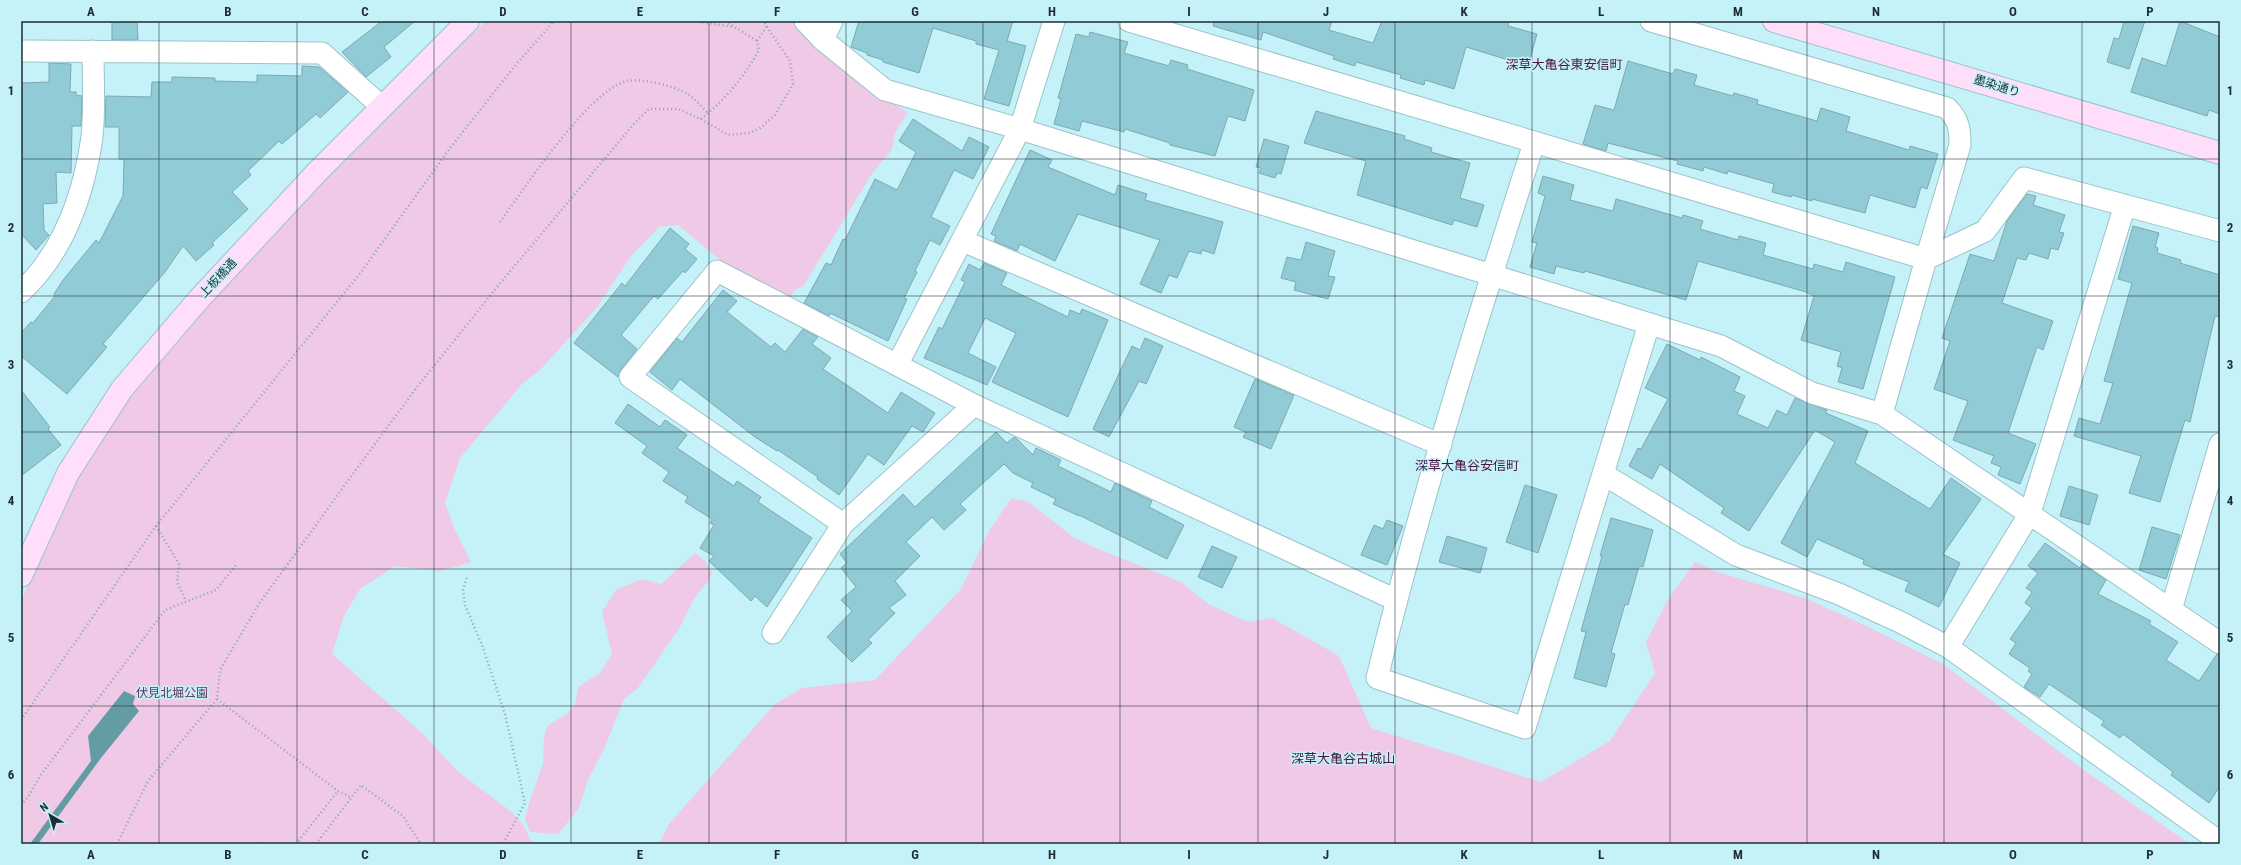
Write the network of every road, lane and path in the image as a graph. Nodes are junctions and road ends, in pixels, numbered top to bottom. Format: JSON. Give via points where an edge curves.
{"nodes":[{"id":1,"x":468,"y":21,"type":"edge"},
{"id":2,"x":554,"y":21,"type":"edge"},
{"id":3,"x":695,"y":21,"type":"edge"},
{"id":4,"x":725,"y":21,"type":"edge"},
{"id":5,"x":763,"y":21,"type":"edge"},
{"id":6,"x":805,"y":21,"type":"edge"},
{"id":7,"x":832,"y":21,"type":"edge"},
{"id":8,"x":1054,"y":21,"type":"edge"},
{"id":9,"x":1129,"y":21,"type":"edge"},
{"id":10,"x":1652,"y":21,"type":"edge"},
{"id":11,"x":1774,"y":21,"type":"edge"},
{"id":12,"x":767,"y":26,"type":"junction"},
{"id":13,"x":734,"y":28,"type":"junction"},
{"id":14,"x":823,"y":40,"type":"junction"},
{"id":15,"x":757,"y":41,"type":"junction"},
{"id":16,"x":21,"y":51,"type":"edge"},
{"id":17,"x":93,"y":51,"type":"junction"},
{"id":18,"x":382,"y":107,"type":"junction"},
{"id":19,"x":708,"y":113,"type":"junction"},
{"id":20,"x":701,"y":119,"type":"junction"},
{"id":21,"x":1020,"y":129,"type":"junction"},
{"id":22,"x":1534,"y":143,"type":"junction"},
{"id":23,"x":2220,"y":154,"type":"edge"},
{"id":24,"x":2125,"y":205,"type":"junction"},
{"id":25,"x":500,"y":222,"type":"dead end"},
{"id":26,"x":2220,"y":231,"type":"edge"},
{"id":27,"x":963,"y":241,"type":"junction"},
{"id":28,"x":1926,"y":258,"type":"junction"},
{"id":29,"x":1491,"y":275,"type":"junction"},
{"id":30,"x":21,"y":292,"type":"edge"},
{"id":31,"x":1649,"y":324,"type":"junction"},
{"id":32,"x":897,"y":365,"type":"junction"},
{"id":33,"x":974,"y":406,"type":"junction"},
{"id":34,"x":1882,"y":414,"type":"junction"},
{"id":35,"x":2220,"y":444,"type":"edge"},
{"id":36,"x":1441,"y":445,"type":"junction"},
{"id":37,"x":1603,"y":474,"type":"junction"},
{"id":38,"x":2030,"y":513,"type":"junction"},
{"id":39,"x":842,"y":524,"type":"junction"},
{"id":40,"x":156,"y":526,"type":"junction"},
{"id":41,"x":236,"y":565,"type":"dead end"},
{"id":42,"x":21,"y":576,"type":"edge"},
{"id":43,"x":467,"y":578,"type":"dead end"},
{"id":44,"x":1396,"y":600,"type":"junction"},
{"id":45,"x":186,"y":601,"type":"junction"},
{"id":46,"x":2171,"y":610,"type":"junction"},
{"id":47,"x":773,"y":633,"type":"dead end"},
{"id":48,"x":2220,"y":643,"type":"edge"},
{"id":49,"x":1948,"y":647,"type":"junction"},
{"id":50,"x":217,"y":699,"type":"junction"},
{"id":51,"x":21,"y":720,"type":"edge"},
{"id":52,"x":338,"y":791,"type":"junction"},
{"id":53,"x":352,"y":798,"type":"junction"},
{"id":54,"x":21,"y":805,"type":"edge"},
{"id":55,"x":2220,"y":842,"type":"edge"},
{"id":56,"x":117,"y":844,"type":"edge"},
{"id":57,"x":260,"y":844,"type":"edge"},
{"id":58,"x":265,"y":844,"type":"edge"},
{"id":59,"x":296,"y":844,"type":"edge"},
{"id":60,"x":316,"y":844,"type":"edge"},
{"id":61,"x":421,"y":844,"type":"edge"},
{"id":62,"x":503,"y":844,"type":"edge"}],
"edges":[{"from":1,"to":18,"type":"street","name":"上板橋通"},
{"from":2,"to":40,"type":"path","via":[[451,148],[362,271]]},
{"from":3,"to":13,"type":"path"},
{"from":4,"to":13,"type":"path"},
{"from":5,"to":12,"type":"path"},
{"from":6,"to":14,"type":"street"},
{"from":7,"to":14,"type":"street"},
{"from":8,"to":21,"type":"street"},
{"from":9,"to":22,"type":"street"},
{"from":10,"to":28,"type":"street","via":[[1947,108],[1958,122],[1960,145]]},
{"from":11,"to":23,"type":"street","name":"墨染通り"},
{"from":12,"to":15,"type":"path"},
{"from":12,"to":20,"type":"path","via":[[790,62],[793,84],[775,115],[750,133],[735,134],[728,134]]},
{"from":13,"to":15,"type":"path"},
{"from":14,"to":21,"type":"street","via":[[885,90]]},
{"from":15,"to":19,"type":"path","via":[[759,50],[749,67],[719,105]]},
{"from":16,"to":17,"type":"street"},
{"from":17,"to":18,"type":"street","via":[[322,53]]},
{"from":17,"to":30,"type":"street","via":[[92,136],[83,184],[74,213],[53,252]]},
{"from":18,"to":42,"type":"street","name":"上板橋通","via":[[318,171],[199,299],[122,389],[68,473]]},
{"from":19,"to":20,"type":"path"},
{"from":19,"to":25,"type":"path","via":[[688,94],[644,79],[626,81],[603,95],[570,129]]},
{"from":20,"to":50,"type":"path","via":[[678,109],[649,109],[511,270],[417,387],[259,604],[220,670]]},
{"from":21,"to":27,"type":"street"},
{"from":21,"to":29,"type":"street"},
{"from":22,"to":28,"type":"street"},
{"from":22,"to":29,"type":"street"},
{"from":24,"to":26,"type":"street"},
{"from":24,"to":28,"type":"street","via":[[2024,178],[1985,231]]},
{"from":24,"to":38,"type":"street"},
{"from":27,"to":32,"type":"street"},
{"from":27,"to":36,"type":"street"},
{"from":28,"to":34,"type":"street"},
{"from":29,"to":31,"type":"street"},
{"from":29,"to":36,"type":"street"},
{"from":31,"to":34,"type":"street","via":[[1721,346],[1812,392]]},
{"from":31,"to":37,"type":"street"},
{"from":32,"to":33,"type":"street"},
{"from":32,"to":39,"type":"street","via":[[717,271],[630,377]]},
{"from":33,"to":39,"type":"street"},
{"from":33,"to":44,"type":"street"},
{"from":34,"to":38,"type":"street"},
{"from":35,"to":46,"type":"street"},
{"from":36,"to":44,"type":"street"},
{"from":37,"to":44,"type":"street","via":[[1525,728],[1377,678]]},
{"from":37,"to":49,"type":"street","via":[[1736,555],[1839,594]]},
{"from":38,"to":46,"type":"street"},
{"from":38,"to":49,"type":"street"},
{"from":39,"to":47,"type":"street"},
{"from":40,"to":45,"type":"path","via":[[179,564],[177,582]]},
{"from":40,"to":51,"type":"path"},
{"from":41,"to":45,"type":"path","via":[[216,590]]},
{"from":43,"to":62,"type":"path","via":[[463,589],[464,605],[482,645],[505,714],[525,803]]},
{"from":45,"to":54,"type":"path","via":[[165,610]]},
{"from":46,"to":48,"type":"street"},
{"from":49,"to":55,"type":"street"},
{"from":50,"to":52,"type":"path"},
{"from":50,"to":56,"type":"path","via":[[148,781]]},
{"from":52,"to":53,"type":"path"},
{"from":52,"to":59,"type":"path"},
{"from":53,"to":60,"type":"path"},
{"from":53,"to":61,"type":"path","via":[[361,785],[403,816]]},
{"from":57,"to":58,"type":"path"}]}
